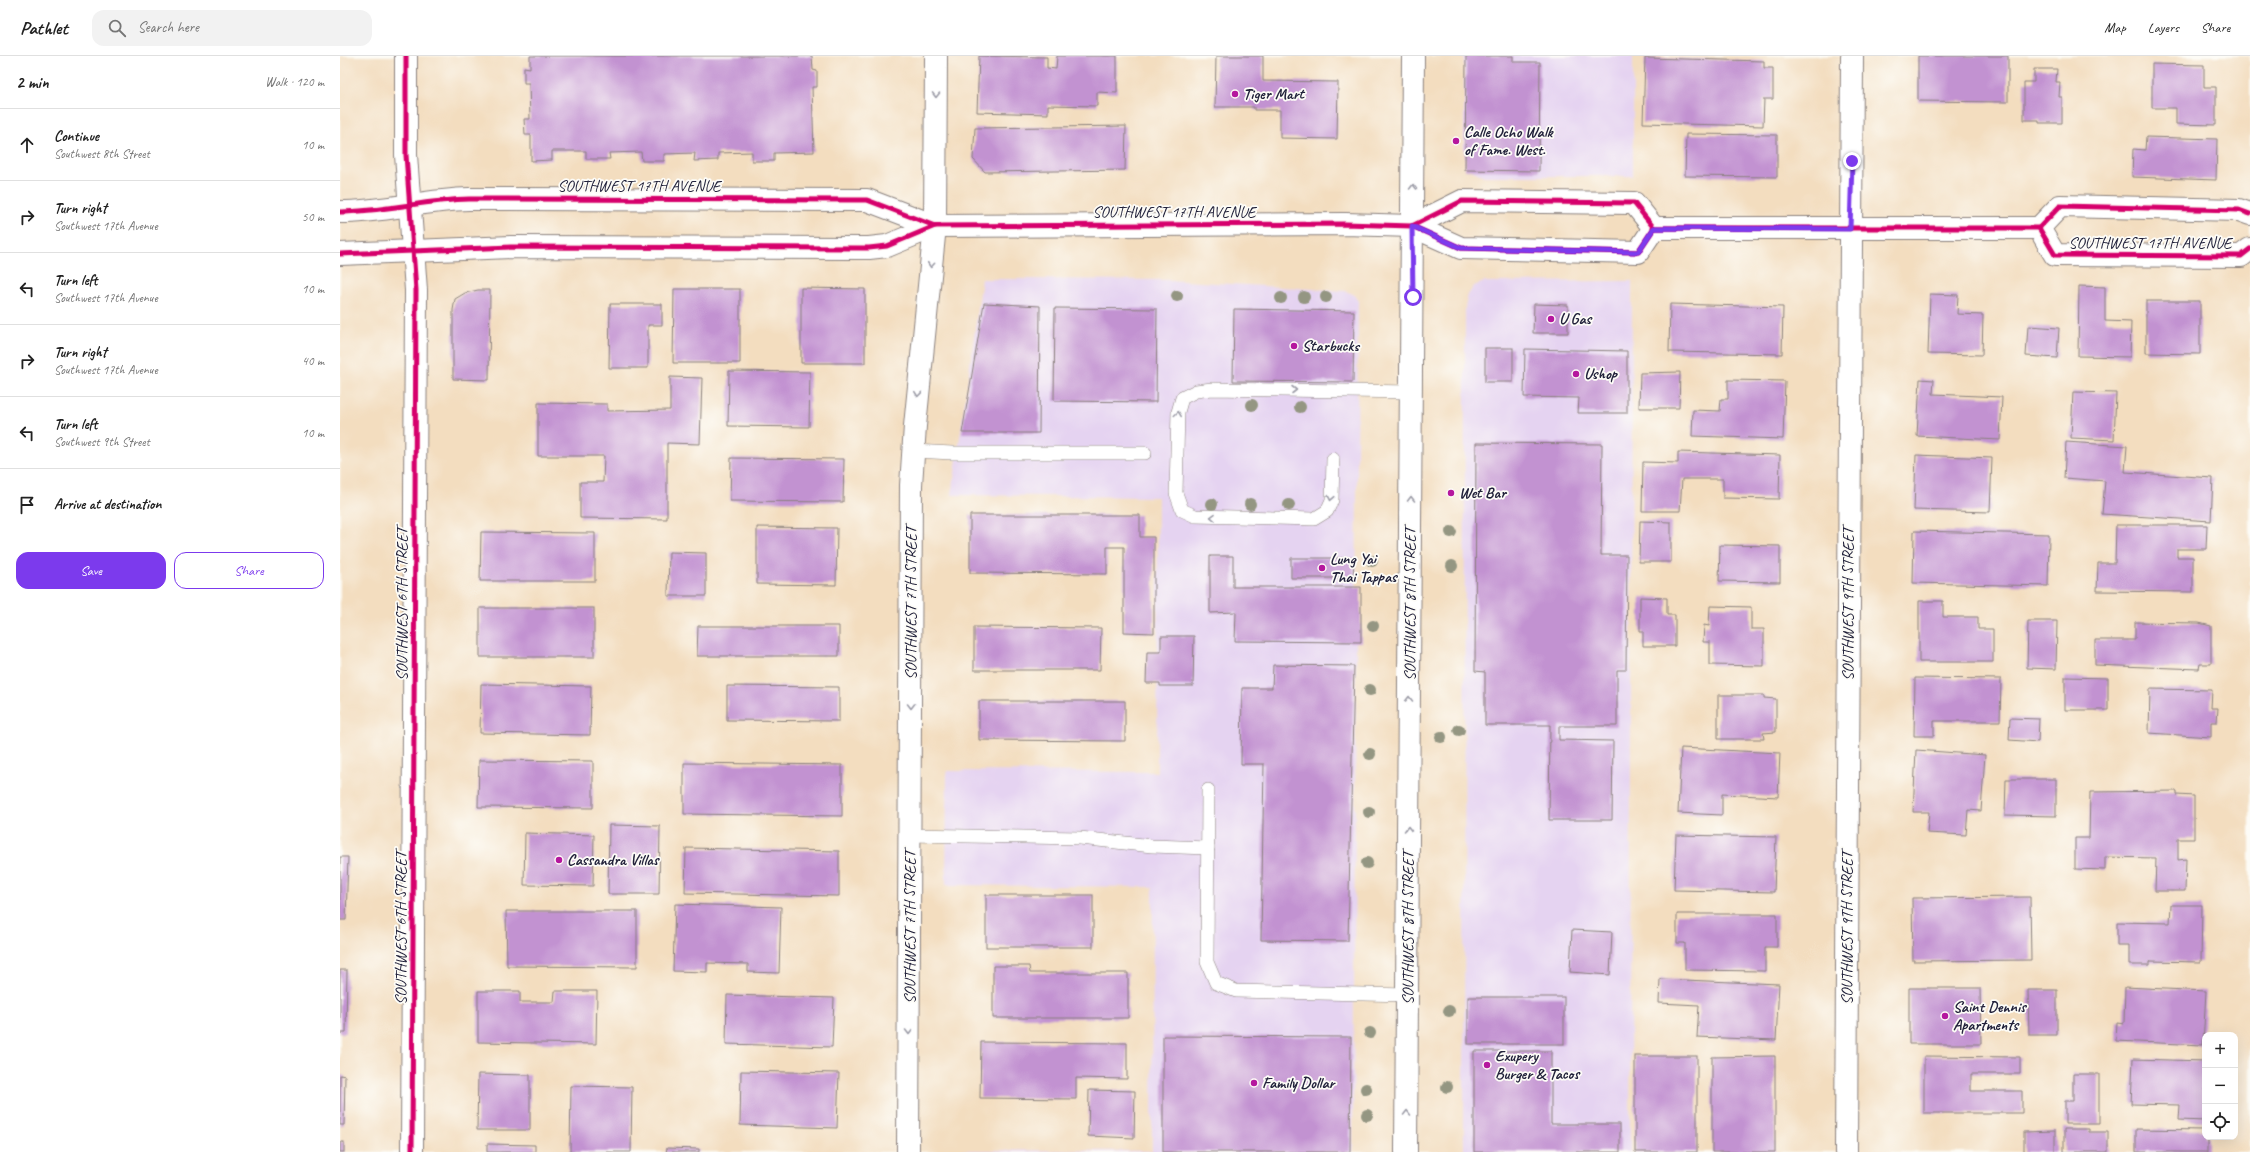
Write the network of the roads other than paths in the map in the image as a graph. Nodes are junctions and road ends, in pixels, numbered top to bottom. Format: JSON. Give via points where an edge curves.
{"nodes":[{"id":1,"x":406,"y":56,"type":"edge"},
{"id":2,"x":936,"y":56,"type":"edge"},
{"id":3,"x":1414,"y":56,"type":"edge"},
{"id":4,"x":1852,"y":56,"type":"edge"},
{"id":5,"x":410,"y":204,"type":"junction"},
{"id":6,"x":340,"y":212,"type":"edge"},
{"id":7,"x":2250,"y":214,"type":"edge"},
{"id":8,"x":935,"y":226,"type":"junction"},
{"id":9,"x":1412,"y":226,"type":"junction"},
{"id":10,"x":1654,"y":228,"type":"junction"},
{"id":11,"x":2039,"y":228,"type":"junction"},
{"id":12,"x":1850,"y":229,"type":"junction"},
{"id":13,"x":2250,"y":249,"type":"edge"},
{"id":14,"x":414,"y":252,"type":"junction"},
{"id":15,"x":340,"y":254,"type":"edge"},
{"id":16,"x":1412,"y":392,"type":"junction"},
{"id":17,"x":914,"y":451,"type":"junction"},
{"id":18,"x":1145,"y":453,"type":"dead end"},
{"id":19,"x":1333,"y":459,"type":"dead end"},
{"id":20,"x":1208,"y":790,"type":"dead end"},
{"id":21,"x":910,"y":835,"type":"junction"},
{"id":22,"x":1208,"y":848,"type":"junction"},
{"id":23,"x":1408,"y":995,"type":"junction"},
{"id":24,"x":412,"y":1152,"type":"edge"},
{"id":25,"x":908,"y":1152,"type":"edge"},
{"id":26,"x":1406,"y":1152,"type":"edge"},
{"id":27,"x":1846,"y":1152,"type":"edge"}],
"edges":[{"from":1,"to":5,"type":"main road","name":"SOUTHWEST 6TH STREET","via":[[406,155]]},
{"from":2,"to":8,"type":"main road","name":"SOUTHWEST 7TH STREET","one_way":true},
{"from":9,"to":3,"type":"main road","name":"SOUTHWEST 8TH STREET","one_way":true},
{"from":4,"to":12,"type":"main road","name":"SOUTHWEST 9TH STREET"},
{"from":5,"to":6,"type":"main road","name":"SOUTHWEST 17TH AVENUE","via":[[365,212]]},
{"from":5,"to":8,"type":"main road","name":"SOUTHWEST 17TH AVENUE","via":[[468,199],[867,200]]},
{"from":5,"to":14,"type":"main road","name":"SOUTHWEST 6TH STREET"},
{"from":7,"to":11,"type":"main road","name":"SOUTHWEST 17TH AVENUE","via":[[2239,210],[2060,206]]},
{"from":8,"to":9,"type":"main road","name":"SOUTHWEST 17TH AVENUE"},
{"from":8,"to":14,"type":"main road","name":"SOUTHWEST 17TH AVENUE","via":[[887,246],[869,248],[511,247]]},
{"from":8,"to":17,"type":"main road","name":"SOUTHWEST 7TH STREET","one_way":true},
{"from":9,"to":10,"type":"main road","name":"SOUTHWEST 17TH AVENUE","via":[[1461,248],[1638,252]]},
{"from":9,"to":10,"type":"main road","name":"SOUTHWEST 17TH AVENUE","via":[[1462,201],[1634,203]]},
{"from":9,"to":16,"type":"main road","name":"SOUTHWEST 8TH STREET"},
{"from":10,"to":12,"type":"main road"},
{"from":11,"to":12,"type":"main road"},
{"from":11,"to":13,"type":"main road","name":"SOUTHWEST 17TH AVENUE","via":[[2055,255],[2241,256]]},
{"from":12,"to":27,"type":"main road","name":"SOUTHWEST 9TH STREET"},
{"from":14,"to":15,"type":"main road","name":"SOUTHWEST 17TH AVENUE"},
{"from":14,"to":24,"type":"main road","name":"SOUTHWEST 6TH STREET","via":[[416,290]]},
{"from":19,"to":16,"type":"lane","one_way":true,"via":[[1332,500],[1326,511],[1314,519],[1195,516],[1182,510],[1176,493],[1178,412],[1182,398],[1196,391],[1212,389]]},
{"from":23,"to":16,"type":"main road","name":"SOUTHWEST 8TH STREET","one_way":true},
{"from":17,"to":18,"type":"lane"},
{"from":17,"to":21,"type":"main road","name":"SOUTHWEST 7TH STREET","one_way":true,"via":[[911,484]]},
{"from":20,"to":22,"type":"lane"},
{"from":21,"to":22,"type":"lane","via":[[1080,838],[1152,846]]},
{"from":21,"to":25,"type":"main road","name":"SOUTHWEST 7TH STREET","one_way":true},
{"from":22,"to":23,"type":"lane","via":[[1207,962],[1216,983],[1236,991]]},
{"from":26,"to":23,"type":"main road","name":"SOUTHWEST 8TH STREET","one_way":true}]}
